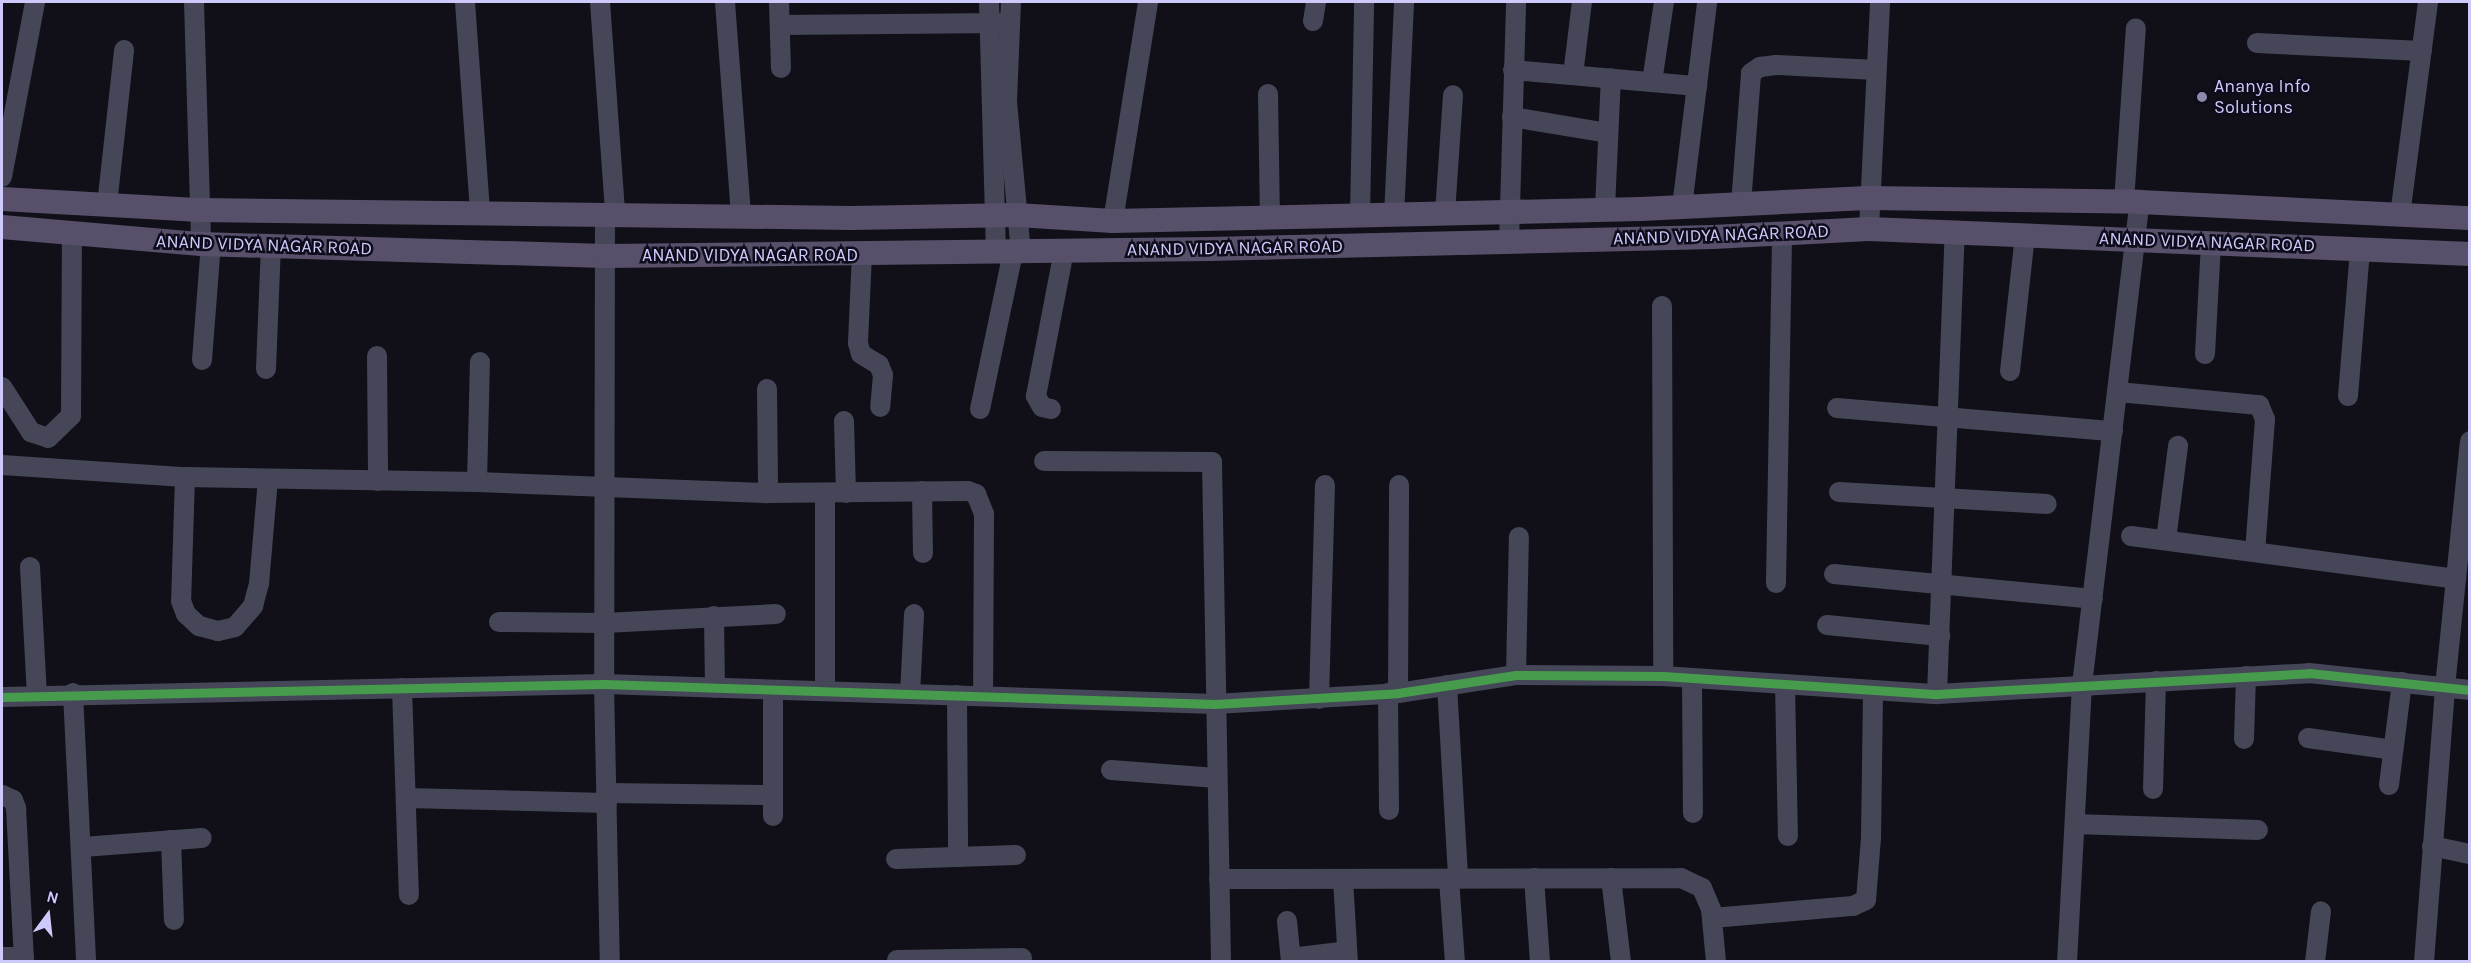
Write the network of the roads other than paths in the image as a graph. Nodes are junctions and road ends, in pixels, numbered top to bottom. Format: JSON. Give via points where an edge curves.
{"nodes":[{"id":1,"x":35,"y":2,"type":"edge"},
{"id":2,"x":194,"y":2,"type":"edge"},
{"id":3,"x":465,"y":2,"type":"edge"},
{"id":4,"x":600,"y":2,"type":"edge"},
{"id":5,"x":725,"y":2,"type":"edge"},
{"id":6,"x":779,"y":2,"type":"edge"},
{"id":7,"x":989,"y":2,"type":"edge"},
{"id":8,"x":1011,"y":2,"type":"edge"},
{"id":9,"x":1148,"y":2,"type":"edge"},
{"id":10,"x":1364,"y":2,"type":"edge"},
{"id":11,"x":1404,"y":2,"type":"edge"},
{"id":12,"x":1516,"y":2,"type":"edge"},
{"id":13,"x":1582,"y":2,"type":"edge"},
{"id":14,"x":1664,"y":2,"type":"edge"},
{"id":15,"x":1707,"y":2,"type":"edge"},
{"id":16,"x":1880,"y":2,"type":"edge"},
{"id":17,"x":2428,"y":2,"type":"edge"},
{"id":18,"x":1011,"y":22,"type":"junction"},
{"id":19,"x":989,"y":23,"type":"junction"},
{"id":20,"x":780,"y":25,"type":"junction"},
{"id":21,"x":2136,"y":28,"type":"dead end"},
{"id":22,"x":2257,"y":43,"type":"dead end"},
{"id":23,"x":124,"y":50,"type":"dead end"},
{"id":24,"x":2422,"y":51,"type":"junction"},
{"id":25,"x":781,"y":68,"type":"dead end"},
{"id":26,"x":1513,"y":70,"type":"junction"},
{"id":27,"x":1876,"y":70,"type":"junction"},
{"id":28,"x":1573,"y":75,"type":"junction"},
{"id":29,"x":1611,"y":78,"type":"junction"},
{"id":30,"x":1652,"y":82,"type":"junction"},
{"id":31,"x":1697,"y":86,"type":"junction"},
{"id":32,"x":1268,"y":94,"type":"dead end"},
{"id":33,"x":1453,"y":95,"type":"dead end"},
{"id":34,"x":1512,"y":117,"type":"junction"},
{"id":35,"x":1608,"y":133,"type":"junction"},
{"id":36,"x":2,"y":177,"type":"edge"},
{"id":37,"x":1868,"y":198,"type":"junction"},
{"id":38,"x":2,"y":199,"type":"edge"},
{"id":39,"x":2132,"y":202,"type":"junction"},
{"id":40,"x":1741,"y":204,"type":"junction"},
{"id":41,"x":107,"y":205,"type":"junction"},
{"id":42,"x":1682,"y":207,"type":"junction"},
{"id":43,"x":1605,"y":208,"type":"junction"},
{"id":44,"x":201,"y":210,"type":"junction"},
{"id":45,"x":1510,"y":210,"type":"junction"},
{"id":46,"x":480,"y":213,"type":"junction"},
{"id":47,"x":610,"y":213,"type":"junction"},
{"id":48,"x":1445,"y":213,"type":"junction"},
{"id":49,"x":741,"y":215,"type":"junction"},
{"id":50,"x":1006,"y":215,"type":"junction"},
{"id":51,"x":2400,"y":215,"type":"junction"},
{"id":52,"x":1394,"y":216,"type":"junction"},
{"id":53,"x":1270,"y":217,"type":"junction"},
{"id":54,"x":1360,"y":217,"type":"junction"},
{"id":55,"x":2469,"y":218,"type":"edge"},
{"id":56,"x":1113,"y":221,"type":"junction"},
{"id":57,"x":2,"y":227,"type":"edge"},
{"id":58,"x":1869,"y":229,"type":"junction"},
{"id":59,"x":1955,"y":232,"type":"junction"},
{"id":60,"x":1782,"y":233,"type":"junction"},
{"id":61,"x":72,"y":234,"type":"junction"},
{"id":62,"x":2025,"y":235,"type":"junction"},
{"id":63,"x":2136,"y":239,"type":"junction"},
{"id":64,"x":1509,"y":242,"type":"junction"},
{"id":65,"x":2211,"y":242,"type":"junction"},
{"id":66,"x":206,"y":244,"type":"junction"},
{"id":67,"x":271,"y":246,"type":"junction"},
{"id":68,"x":2360,"y":249,"type":"junction"},
{"id":69,"x":1064,"y":251,"type":"junction"},
{"id":70,"x":1010,"y":252,"type":"junction"},
{"id":71,"x":862,"y":254,"type":"junction"},
{"id":72,"x":2469,"y":254,"type":"edge"},
{"id":73,"x":605,"y":256,"type":"junction"},
{"id":74,"x":1662,"y":306,"type":"dead end"},
{"id":75,"x":2205,"y":354,"type":"dead end"},
{"id":76,"x":377,"y":356,"type":"dead end"},
{"id":77,"x":202,"y":360,"type":"dead end"},
{"id":78,"x":480,"y":362,"type":"dead end"},
{"id":79,"x":266,"y":369,"type":"dead end"},
{"id":80,"x":2010,"y":371,"type":"dead end"},
{"id":81,"x":2,"y":387,"type":"edge"},
{"id":82,"x":767,"y":389,"type":"dead end"},
{"id":83,"x":2118,"y":392,"type":"junction"},
{"id":84,"x":2348,"y":396,"type":"dead end"},
{"id":85,"x":880,"y":407,"type":"dead end"},
{"id":86,"x":1837,"y":408,"type":"dead end"},
{"id":87,"x":980,"y":409,"type":"dead end"},
{"id":88,"x":1051,"y":409,"type":"dead end"},
{"id":89,"x":1948,"y":415,"type":"junction"},
{"id":90,"x":844,"y":421,"type":"dead end"},
{"id":91,"x":2113,"y":431,"type":"junction"},
{"id":92,"x":2469,"y":441,"type":"edge"},
{"id":93,"x":2178,"y":446,"type":"dead end"},
{"id":94,"x":1044,"y":461,"type":"dead end"},
{"id":95,"x":2,"y":465,"type":"edge"},
{"id":96,"x":185,"y":477,"type":"junction"},
{"id":97,"x":268,"y":479,"type":"junction"},
{"id":98,"x":378,"y":481,"type":"junction"},
{"id":99,"x":477,"y":482,"type":"junction"},
{"id":100,"x":1325,"y":485,"type":"dead end"},
{"id":101,"x":1399,"y":485,"type":"dead end"},
{"id":102,"x":605,"y":486,"type":"junction"},
{"id":103,"x":922,"y":491,"type":"junction"},
{"id":104,"x":1839,"y":492,"type":"dead end"},
{"id":105,"x":768,"y":493,"type":"junction"},
{"id":106,"x":825,"y":493,"type":"junction"},
{"id":107,"x":846,"y":493,"type":"junction"},
{"id":108,"x":1945,"y":500,"type":"junction"},
{"id":109,"x":2047,"y":504,"type":"dead end"},
{"id":110,"x":2465,"y":535,"type":"edge"},
{"id":111,"x":2131,"y":536,"type":"dead end"},
{"id":112,"x":1519,"y":537,"type":"dead end"},
{"id":113,"x":2166,"y":540,"type":"junction"},
{"id":114,"x":2256,"y":551,"type":"junction"},
{"id":115,"x":923,"y":553,"type":"dead end"},
{"id":116,"x":30,"y":567,"type":"dead end"},
{"id":117,"x":1834,"y":574,"type":"dead end"},
{"id":118,"x":2456,"y":579,"type":"junction"},
{"id":119,"x":1776,"y":583,"type":"dead end"},
{"id":120,"x":1941,"y":586,"type":"junction"},
{"id":121,"x":2093,"y":598,"type":"junction"},
{"id":122,"x":776,"y":614,"type":"dead end"},
{"id":123,"x":914,"y":614,"type":"dead end"},
{"id":124,"x":714,"y":616,"type":"junction"},
{"id":125,"x":499,"y":622,"type":"dead end"},
{"id":126,"x":605,"y":623,"type":"junction"},
{"id":127,"x":1827,"y":625,"type":"dead end"},
{"id":128,"x":1940,"y":636,"type":"junction"},
{"id":129,"x":1516,"y":675,"type":"junction"},
{"id":130,"x":1663,"y":676,"type":"junction"},
{"id":131,"x":2246,"y":676,"type":"junction"},
{"id":132,"x":1692,"y":678,"type":"junction"},
{"id":133,"x":2156,"y":681,"type":"junction"},
{"id":134,"x":2402,"y":682,"type":"junction"},
{"id":135,"x":604,"y":684,"type":"junction"},
{"id":136,"x":1785,"y":684,"type":"junction"},
{"id":137,"x":1447,"y":685,"type":"junction"},
{"id":138,"x":2082,"y":685,"type":"junction"},
{"id":139,"x":2445,"y":687,"type":"junction"},
{"id":140,"x":402,"y":688,"type":"junction"},
{"id":141,"x":715,"y":688,"type":"junction"},
{"id":142,"x":773,"y":690,"type":"junction"},
{"id":143,"x":1872,"y":690,"type":"junction"},
{"id":144,"x":2469,"y":690,"type":"edge"},
{"id":145,"x":825,"y":691,"type":"junction"},
{"id":146,"x":73,"y":693,"type":"junction"},
{"id":147,"x":1393,"y":693,"type":"junction"},
{"id":148,"x":910,"y":694,"type":"junction"},
{"id":149,"x":1937,"y":694,"type":"junction"},
{"id":150,"x":37,"y":695,"type":"junction"},
{"id":151,"x":957,"y":695,"type":"junction"},
{"id":152,"x":983,"y":696,"type":"junction"},
{"id":153,"x":2,"y":697,"type":"edge"},
{"id":154,"x":1319,"y":699,"type":"junction"},
{"id":155,"x":1215,"y":704,"type":"junction"},
{"id":156,"x":2308,"y":738,"type":"dead end"},
{"id":157,"x":2244,"y":739,"type":"dead end"},
{"id":158,"x":2393,"y":750,"type":"junction"},
{"id":159,"x":1111,"y":770,"type":"dead end"},
{"id":160,"x":1217,"y":778,"type":"junction"},
{"id":161,"x":2389,"y":785,"type":"dead end"},
{"id":162,"x":2153,"y":789,"type":"dead end"},
{"id":163,"x":2,"y":795,"type":"edge"},
{"id":164,"x":773,"y":795,"type":"junction"},
{"id":165,"x":406,"y":798,"type":"junction"},
{"id":166,"x":607,"y":798,"type":"junction"},
{"id":167,"x":1389,"y":810,"type":"dead end"},
{"id":168,"x":1693,"y":813,"type":"dead end"},
{"id":169,"x":773,"y":816,"type":"dead end"},
{"id":170,"x":2075,"y":824,"type":"junction"},
{"id":171,"x":2258,"y":830,"type":"dead end"},
{"id":172,"x":1788,"y":836,"type":"dead end"},
{"id":173,"x":202,"y":838,"type":"dead end"},
{"id":174,"x":171,"y":840,"type":"junction"},
{"id":175,"x":2432,"y":846,"type":"junction"},
{"id":176,"x":83,"y":847,"type":"junction"},
{"id":177,"x":2469,"y":854,"type":"edge"},
{"id":178,"x":1016,"y":855,"type":"dead end"},
{"id":179,"x":958,"y":857,"type":"junction"},
{"id":180,"x":896,"y":859,"type":"dead end"},
{"id":181,"x":1534,"y":878,"type":"junction"},
{"id":182,"x":1611,"y":878,"type":"junction"},
{"id":183,"x":1220,"y":879,"type":"junction"},
{"id":184,"x":1343,"y":879,"type":"junction"},
{"id":185,"x":1453,"y":879,"type":"junction"},
{"id":186,"x":409,"y":895,"type":"dead end"},
{"id":187,"x":2321,"y":911,"type":"dead end"},
{"id":188,"x":1712,"y":918,"type":"junction"},
{"id":189,"x":174,"y":920,"type":"dead end"},
{"id":190,"x":1287,"y":921,"type":"dead end"},
{"id":191,"x":1347,"y":956,"type":"edge"},
{"id":192,"x":2,"y":957,"type":"edge"},
{"id":193,"x":1022,"y":958,"type":"dead end"},
{"id":194,"x":24,"y":959,"type":"edge"},
{"id":195,"x":897,"y":960,"type":"edge"},
{"id":196,"x":1291,"y":960,"type":"edge"},
{"id":197,"x":940,"y":961,"type":"edge"},
{"id":198,"x":86,"y":962,"type":"edge"},
{"id":199,"x":610,"y":962,"type":"edge"},
{"id":200,"x":1221,"y":962,"type":"edge"},
{"id":201,"x":1455,"y":962,"type":"edge"},
{"id":202,"x":1540,"y":962,"type":"edge"},
{"id":203,"x":1621,"y":962,"type":"edge"},
{"id":204,"x":1716,"y":962,"type":"edge"},
{"id":205,"x":2067,"y":962,"type":"edge"},
{"id":206,"x":2315,"y":962,"type":"edge"},
{"id":207,"x":2424,"y":962,"type":"edge"}],
"edges":[{"from":1,"to":36,"type":"street"},
{"from":2,"to":44,"type":"street"},
{"from":3,"to":46,"type":"street"},
{"from":4,"to":47,"type":"street"},
{"from":5,"to":49,"type":"street"},
{"from":6,"to":20,"type":"street"},
{"from":7,"to":19,"type":"street"},
{"from":8,"to":18,"type":"street"},
{"from":9,"to":56,"type":"street"},
{"from":10,"to":54,"type":"street"},
{"from":11,"to":52,"type":"street"},
{"from":12,"to":26,"type":"street"},
{"from":13,"to":28,"type":"street"},
{"from":14,"to":30,"type":"street"},
{"from":15,"to":31,"type":"street"},
{"from":16,"to":27,"type":"street"},
{"from":17,"to":24,"type":"street"},
{"from":18,"to":19,"type":"street"},
{"from":18,"to":50,"type":"street"},
{"from":19,"to":20,"type":"street"},
{"from":19,"to":50,"type":"street"},
{"from":20,"to":25,"type":"street"},
{"from":21,"to":39,"type":"street"},
{"from":22,"to":24,"type":"street"},
{"from":23,"to":41,"type":"street"},
{"from":24,"to":51,"type":"street"},
{"from":26,"to":28,"type":"street"},
{"from":26,"to":34,"type":"street"},
{"from":27,"to":37,"type":"street"},
{"from":27,"to":40,"type":"street","via":[[1776,65],[1751,73]]},
{"from":28,"to":29,"type":"street"},
{"from":29,"to":30,"type":"street"},
{"from":29,"to":35,"type":"street"},
{"from":30,"to":31,"type":"street"},
{"from":31,"to":42,"type":"street"},
{"from":32,"to":53,"type":"street"},
{"from":33,"to":48,"type":"street"},
{"from":34,"to":35,"type":"street"},
{"from":34,"to":45,"type":"street"},
{"from":35,"to":43,"type":"street"},
{"from":37,"to":39,"type":"main road","name":"ANAND VIDYA NAGAR ROAD"},
{"from":37,"to":40,"type":"main road","name":"ANAND VIDYA NAGAR ROAD"},
{"from":37,"to":58,"type":"street"},
{"from":38,"to":41,"type":"main road","name":"ANAND VIDYA NAGAR ROAD"},
{"from":39,"to":51,"type":"main road","name":"ANAND VIDYA NAGAR ROAD"},
{"from":39,"to":63,"type":"street"},
{"from":40,"to":42,"type":"main road","name":"ANAND VIDYA NAGAR ROAD"},
{"from":41,"to":44,"type":"main road","name":"ANAND VIDYA NAGAR ROAD"},
{"from":42,"to":43,"type":"main road","name":"ANAND VIDYA NAGAR ROAD"},
{"from":43,"to":45,"type":"main road","name":"ANAND VIDYA NAGAR ROAD"},
{"from":44,"to":46,"type":"main road","name":"ANAND VIDYA NAGAR ROAD"},
{"from":44,"to":66,"type":"street"},
{"from":45,"to":48,"type":"main road","name":"ANAND VIDYA NAGAR ROAD"},
{"from":45,"to":64,"type":"street"},
{"from":46,"to":47,"type":"main road","name":"ANAND VIDYA NAGAR ROAD"},
{"from":47,"to":49,"type":"main road","name":"ANAND VIDYA NAGAR ROAD"},
{"from":47,"to":73,"type":"street"},
{"from":48,"to":52,"type":"main road","name":"ANAND VIDYA NAGAR ROAD"},
{"from":49,"to":50,"type":"main road","name":"ANAND VIDYA NAGAR ROAD"},
{"from":50,"to":56,"type":"main road","name":"ANAND VIDYA NAGAR ROAD"},
{"from":50,"to":70,"type":"street"},
{"from":51,"to":55,"type":"main road","name":"ANAND VIDYA NAGAR ROAD"},
{"from":52,"to":54,"type":"main road","name":"ANAND VIDYA NAGAR ROAD"},
{"from":53,"to":54,"type":"main road","name":"ANAND VIDYA NAGAR ROAD"},
{"from":53,"to":56,"type":"main road","name":"ANAND VIDYA NAGAR ROAD"},
{"from":57,"to":61,"type":"main road","name":"ANAND VIDYA NAGAR ROAD"},
{"from":58,"to":59,"type":"main road","name":"ANAND VIDYA NAGAR ROAD"},
{"from":58,"to":60,"type":"main road","name":"ANAND VIDYA NAGAR ROAD"},
{"from":59,"to":62,"type":"main road","name":"ANAND VIDYA NAGAR ROAD"},
{"from":59,"to":89,"type":"street"},
{"from":60,"to":64,"type":"main road","name":"ANAND VIDYA NAGAR ROAD"},
{"from":60,"to":119,"type":"street"},
{"from":61,"to":66,"type":"main road","name":"ANAND VIDYA NAGAR ROAD"},
{"from":61,"to":81,"type":"street","via":[[71,416],[48,438],[31,432]]},
{"from":62,"to":63,"type":"main road","name":"ANAND VIDYA NAGAR ROAD"},
{"from":62,"to":80,"type":"street"},
{"from":63,"to":65,"type":"main road","name":"ANAND VIDYA NAGAR ROAD"},
{"from":63,"to":83,"type":"street"},
{"from":64,"to":69,"type":"main road","name":"ANAND VIDYA NAGAR ROAD"},
{"from":65,"to":68,"type":"main road","name":"ANAND VIDYA NAGAR ROAD"},
{"from":65,"to":75,"type":"street"},
{"from":66,"to":67,"type":"main road","name":"ANAND VIDYA NAGAR ROAD"},
{"from":66,"to":77,"type":"street"},
{"from":67,"to":73,"type":"main road","name":"ANAND VIDYA NAGAR ROAD"},
{"from":67,"to":79,"type":"street"},
{"from":68,"to":72,"type":"main road","name":"ANAND VIDYA NAGAR ROAD"},
{"from":68,"to":84,"type":"street"},
{"from":69,"to":70,"type":"main road","name":"ANAND VIDYA NAGAR ROAD"},
{"from":69,"to":88,"type":"street","via":[[1036,396],[1042,407]]},
{"from":70,"to":71,"type":"main road","name":"ANAND VIDYA NAGAR ROAD"},
{"from":70,"to":87,"type":"street"},
{"from":71,"to":73,"type":"main road","name":"ANAND VIDYA NAGAR ROAD"},
{"from":71,"to":85,"type":"street","via":[[858,343],[861,354],[879,365],[883,375]]},
{"from":73,"to":102,"type":"street"},
{"from":74,"to":130,"type":"street"},
{"from":76,"to":98,"type":"street"},
{"from":78,"to":99,"type":"street"},
{"from":82,"to":105,"type":"street"},
{"from":83,"to":91,"type":"street"},
{"from":83,"to":114,"type":"street","via":[[2259,405],[2265,419]]},
{"from":86,"to":89,"type":"street"},
{"from":89,"to":91,"type":"street"},
{"from":89,"to":108,"type":"street"},
{"from":90,"to":107,"type":"street"},
{"from":91,"to":121,"type":"street"},
{"from":92,"to":110,"type":"street"},
{"from":93,"to":113,"type":"street"},
{"from":94,"to":155,"type":"street","via":[[1212,462]]},
{"from":95,"to":96,"type":"street"},
{"from":96,"to":97,"type":"street"},
{"from":96,"to":97,"type":"street","via":[[181,601],[186,614],[199,626],[218,631],[235,627],[253,606],[259,584]]},
{"from":97,"to":98,"type":"street"},
{"from":98,"to":99,"type":"street"},
{"from":99,"to":102,"type":"street"},
{"from":100,"to":154,"type":"street"},
{"from":101,"to":147,"type":"street"},
{"from":102,"to":105,"type":"street"},
{"from":102,"to":126,"type":"street"},
{"from":103,"to":107,"type":"street"},
{"from":103,"to":115,"type":"street"},
{"from":103,"to":152,"type":"street","via":[[968,491],[981,502]]},
{"from":104,"to":108,"type":"street"},
{"from":105,"to":106,"type":"street"},
{"from":106,"to":107,"type":"street"},
{"from":106,"to":145,"type":"street"},
{"from":108,"to":109,"type":"street"},
{"from":108,"to":120,"type":"street"},
{"from":110,"to":118,"type":"street"},
{"from":111,"to":113,"type":"street"},
{"from":112,"to":129,"type":"street"},
{"from":113,"to":114,"type":"street"},
{"from":114,"to":118,"type":"street"},
{"from":116,"to":150,"type":"street"},
{"from":117,"to":120,"type":"street"},
{"from":118,"to":139,"type":"street"},
{"from":120,"to":121,"type":"street"},
{"from":120,"to":128,"type":"street"},
{"from":121,"to":138,"type":"street"},
{"from":122,"to":124,"type":"street"},
{"from":123,"to":148,"type":"street"},
{"from":124,"to":126,"type":"street"},
{"from":124,"to":141,"type":"street"},
{"from":125,"to":126,"type":"street"},
{"from":126,"to":135,"type":"street"},
{"from":127,"to":128,"type":"street"},
{"from":128,"to":149,"type":"street"},
{"from":129,"to":130,"type":"street"},
{"from":129,"to":137,"type":"street"},
{"from":130,"to":132,"type":"street"},
{"from":131,"to":133,"type":"street"},
{"from":131,"to":134,"type":"street","via":[[2309,673]]},
{"from":131,"to":157,"type":"street"},
{"from":132,"to":136,"type":"street"},
{"from":132,"to":168,"type":"street"},
{"from":133,"to":138,"type":"street"},
{"from":133,"to":162,"type":"street"},
{"from":134,"to":139,"type":"street"},
{"from":134,"to":158,"type":"street"},
{"from":135,"to":140,"type":"street"},
{"from":135,"to":141,"type":"street"},
{"from":135,"to":166,"type":"street"},
{"from":136,"to":143,"type":"street"},
{"from":136,"to":172,"type":"street"},
{"from":137,"to":147,"type":"street"},
{"from":137,"to":185,"type":"street"},
{"from":138,"to":149,"type":"street"},
{"from":138,"to":170,"type":"street"},
{"from":139,"to":144,"type":"street"},
{"from":139,"to":175,"type":"street"},
{"from":140,"to":146,"type":"street"},
{"from":140,"to":165,"type":"street"},
{"from":141,"to":142,"type":"street"},
{"from":142,"to":145,"type":"street"},
{"from":142,"to":164,"type":"street"},
{"from":143,"to":149,"type":"street"},
{"from":143,"to":188,"type":"street","via":[[1871,838],[1866,900],[1852,906]]},
{"from":145,"to":148,"type":"street"},
{"from":146,"to":150,"type":"street"},
{"from":146,"to":176,"type":"street"},
{"from":147,"to":154,"type":"street"},
{"from":147,"to":167,"type":"street"},
{"from":148,"to":151,"type":"street"},
{"from":150,"to":153,"type":"street"},
{"from":151,"to":152,"type":"street"},
{"from":151,"to":179,"type":"street"},
{"from":152,"to":155,"type":"street"},
{"from":154,"to":155,"type":"street"},
{"from":155,"to":160,"type":"street"},
{"from":156,"to":158,"type":"street"},
{"from":158,"to":161,"type":"street"},
{"from":159,"to":160,"type":"street"},
{"from":160,"to":183,"type":"street"},
{"from":163,"to":194,"type":"street","via":[[13,800],[16,808]]},
{"from":164,"to":166,"type":"street"},
{"from":164,"to":169,"type":"street"},
{"from":165,"to":166,"type":"street"},
{"from":165,"to":186,"type":"street"},
{"from":166,"to":199,"type":"street"},
{"from":170,"to":171,"type":"street"},
{"from":170,"to":205,"type":"street"},
{"from":173,"to":174,"type":"street"},
{"from":174,"to":176,"type":"street"},
{"from":174,"to":189,"type":"street"},
{"from":175,"to":177,"type":"street"},
{"from":175,"to":207,"type":"street"},
{"from":176,"to":198,"type":"street"},
{"from":178,"to":179,"type":"street"},
{"from":179,"to":180,"type":"street"},
{"from":181,"to":182,"type":"street"},
{"from":181,"to":185,"type":"street"},
{"from":181,"to":202,"type":"street"},
{"from":182,"to":188,"type":"street","via":[[1681,878],[1702,888]]},
{"from":182,"to":203,"type":"street"},
{"from":183,"to":184,"type":"street"},
{"from":183,"to":200,"type":"street"},
{"from":184,"to":185,"type":"street"},
{"from":184,"to":191,"type":"street"},
{"from":185,"to":201,"type":"street"},
{"from":187,"to":206,"type":"street"},
{"from":188,"to":204,"type":"street"},
{"from":190,"to":196,"type":"street"},
{"from":191,"to":196,"type":"street"},
{"from":192,"to":194,"type":"street"},
{"from":193,"to":197,"type":"street"},
{"from":195,"to":197,"type":"street"}]}
